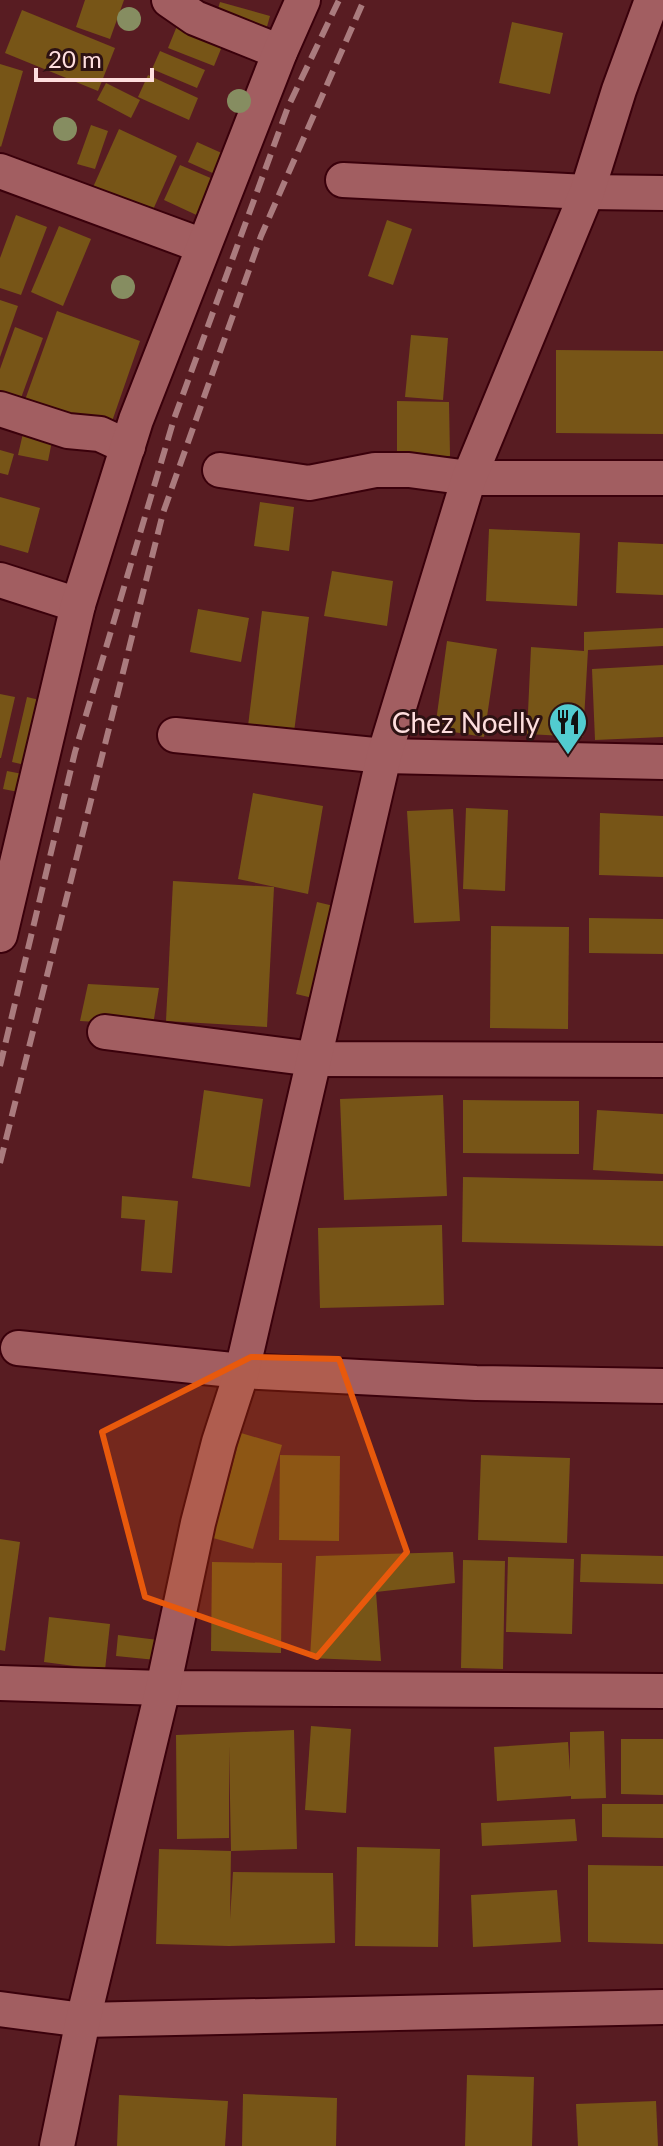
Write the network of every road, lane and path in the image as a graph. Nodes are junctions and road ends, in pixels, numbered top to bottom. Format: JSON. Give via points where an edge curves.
{"nodes":[{"id":1,"x":169,"y":0,"type":"edge"},
{"id":2,"x":303,"y":0,"type":"edge"},
{"id":3,"x":652,"y":0,"type":"edge"},
{"id":4,"x":280,"y":52,"type":"junction"},
{"id":5,"x":0,"y":171,"type":"edge"},
{"id":6,"x":343,"y":180,"type":"dead end"},
{"id":7,"x":587,"y":192,"type":"junction"},
{"id":8,"x":663,"y":193,"type":"edge"},
{"id":9,"x":203,"y":246,"type":"junction"},
{"id":10,"x":0,"y":409,"type":"edge"},
{"id":11,"x":128,"y":447,"type":"junction"},
{"id":12,"x":220,"y":470,"type":"dead end"},
{"id":13,"x":469,"y":478,"type":"junction"},
{"id":14,"x":663,"y":478,"type":"edge"},
{"id":15,"x":0,"y":580,"type":"edge"},
{"id":16,"x":78,"y":605,"type":"junction"},
{"id":17,"x":175,"y":735,"type":"dead end"},
{"id":18,"x":384,"y":756,"type":"junction"},
{"id":19,"x":663,"y":762,"type":"edge"},
{"id":20,"x":1,"y":929,"type":"edge"},
{"id":21,"x":105,"y":1032,"type":"dead end"},
{"id":22,"x":313,"y":1059,"type":"junction"},
{"id":23,"x":663,"y":1060,"type":"edge"},
{"id":24,"x":18,"y":1348,"type":"dead end"},
{"id":25,"x":242,"y":1371,"type":"junction"},
{"id":26,"x":663,"y":1386,"type":"edge"},
{"id":27,"x":0,"y":1683,"type":"edge"},
{"id":28,"x":163,"y":1688,"type":"junction"},
{"id":29,"x":663,"y":1691,"type":"edge"},
{"id":30,"x":663,"y":2007,"type":"edge"},
{"id":31,"x":0,"y":2009,"type":"edge"},
{"id":32,"x":83,"y":2020,"type":"junction"},
{"id":33,"x":57,"y":2146,"type":"edge"}],
"edges":[{"from":1,"to":4,"type":"street","via":[[195,18]]},
{"from":2,"to":4,"type":"street"},
{"from":3,"to":7,"type":"street"},
{"from":4,"to":9,"type":"street"},
{"from":5,"to":9,"type":"street"},
{"from":6,"to":7,"type":"street"},
{"from":7,"to":8,"type":"street"},
{"from":7,"to":13,"type":"street"},
{"from":9,"to":11,"type":"street"},
{"from":10,"to":11,"type":"street","via":[[68,431],[100,434]]},
{"from":11,"to":16,"type":"street"},
{"from":12,"to":13,"type":"street","via":[[309,483],[375,470]]},
{"from":13,"to":14,"type":"street"},
{"from":13,"to":18,"type":"street"},
{"from":15,"to":16,"type":"street"},
{"from":16,"to":20,"type":"street"},
{"from":17,"to":18,"type":"street"},
{"from":18,"to":19,"type":"street"},
{"from":18,"to":22,"type":"street"},
{"from":21,"to":22,"type":"street"},
{"from":22,"to":23,"type":"street"},
{"from":22,"to":25,"type":"street"},
{"from":24,"to":25,"type":"street"},
{"from":25,"to":26,"type":"street"},
{"from":25,"to":28,"type":"street","via":[[198,1523]]},
{"from":27,"to":28,"type":"street"},
{"from":28,"to":29,"type":"street"},
{"from":28,"to":32,"type":"street"},
{"from":30,"to":32,"type":"street"},
{"from":31,"to":32,"type":"street"},
{"from":32,"to":33,"type":"street"}]}
